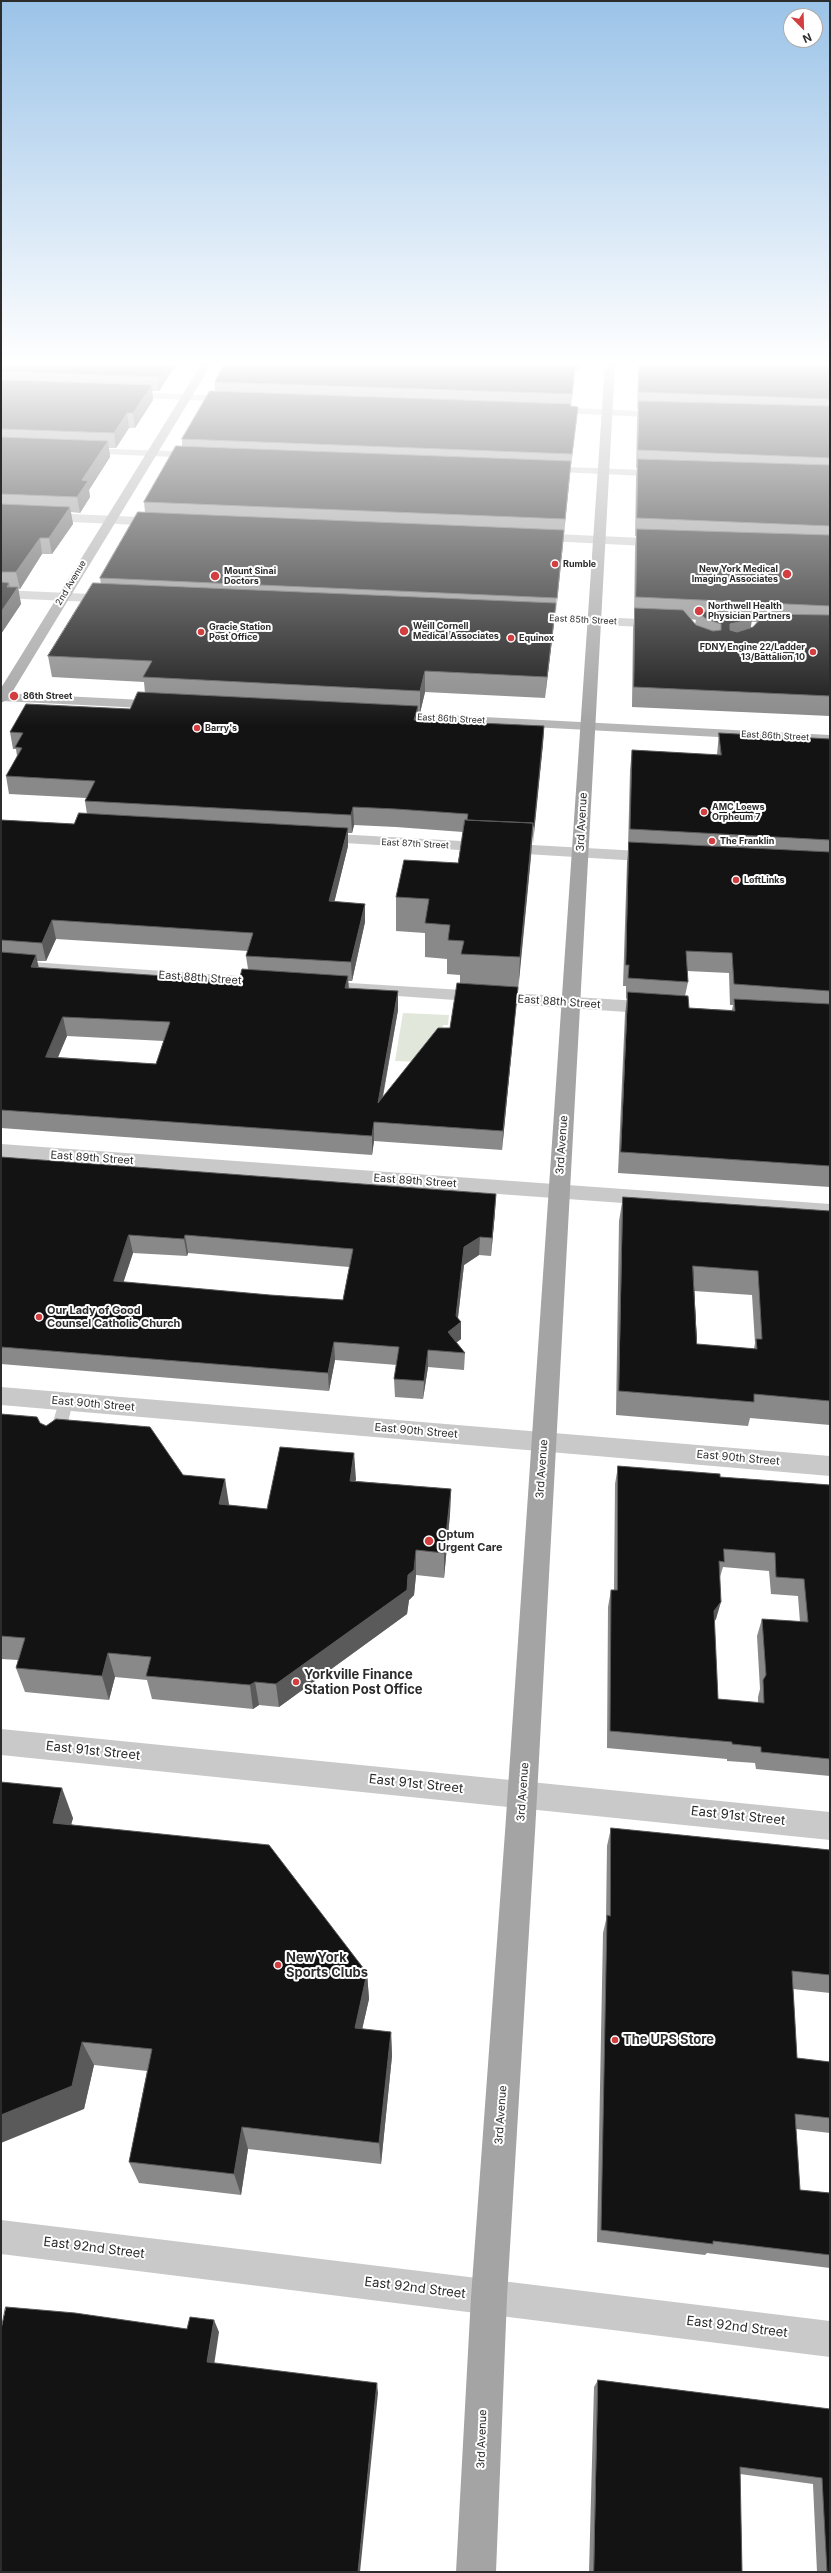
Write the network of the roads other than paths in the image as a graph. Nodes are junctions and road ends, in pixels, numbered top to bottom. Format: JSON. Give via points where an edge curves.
{"nodes":[{"id":1,"x":131,"y":485,"type":"edge"},
{"id":2,"x":602,"y":485,"type":"edge"},
{"id":3,"x":1,"y":515,"type":"edge"},
{"id":4,"x":111,"y":519,"type":"junction"},
{"id":5,"x":179,"y":522,"type":"edge"},
{"id":6,"x":522,"y":537,"type":"edge"},
{"id":7,"x":599,"y":540,"type":"junction"},
{"id":8,"x":679,"y":543,"type":"edge"},
{"id":9,"x":1,"y":594,"type":"edge"},
{"id":10,"x":63,"y":596,"type":"junction"},
{"id":11,"x":125,"y":599,"type":"edge"},
{"id":12,"x":514,"y":617,"type":"edge"},
{"id":13,"x":594,"y":621,"type":"junction"},
{"id":14,"x":677,"y":624,"type":"edge"},
{"id":15,"x":2,"y":697,"type":"edge"},
{"id":16,"x":180,"y":706,"type":"edge"},
{"id":17,"x":370,"y":715,"type":"edge"},
{"id":18,"x":588,"y":726,"type":"junction"},
{"id":19,"x":830,"y":739,"type":"edge"},
{"id":20,"x":300,"y":837,"type":"edge"},
{"id":21,"x":580,"y":853,"type":"junction"},
{"id":22,"x":670,"y":858,"type":"edge"},
{"id":23,"x":1,"y":965,"type":"edge"},
{"id":24,"x":571,"y":1003,"type":"junction"},
{"id":25,"x":673,"y":1009,"type":"edge"},
{"id":26,"x":1,"y":1151,"type":"edge"},
{"id":27,"x":559,"y":1192,"type":"junction"},
{"id":28,"x":830,"y":1211,"type":"edge"},
{"id":29,"x":1,"y":1396,"type":"edge"},
{"id":30,"x":66,"y":1402,"type":"junction"},
{"id":31,"x":544,"y":1441,"type":"junction"},
{"id":32,"x":54,"y":1444,"type":"edge"},
{"id":33,"x":830,"y":1466,"type":"edge"},
{"id":34,"x":1,"y":1742,"type":"edge"},
{"id":35,"x":522,"y":1794,"type":"junction"},
{"id":36,"x":830,"y":1826,"type":"edge"},
{"id":37,"x":1,"y":2237,"type":"edge"},
{"id":38,"x":489,"y":2297,"type":"junction"},
{"id":39,"x":830,"y":2339,"type":"edge"},
{"id":40,"x":476,"y":2572,"type":"edge"}],
"edges":[{"from":1,"to":4,"type":"main road","name":"2nd Avenue"},
{"from":2,"to":7,"type":"main road","name":"3rd Avenue"},
{"from":3,"to":4,"type":"street"},
{"from":4,"to":5,"type":"street"},
{"from":4,"to":10,"type":"main road","name":"2nd Avenue"},
{"from":6,"to":7,"type":"street"},
{"from":7,"to":8,"type":"street"},
{"from":7,"to":13,"type":"main road","name":"3rd Avenue"},
{"from":9,"to":10,"type":"street"},
{"from":10,"to":11,"type":"street"},
{"from":10,"to":15,"type":"main road","name":"2nd Avenue"},
{"from":12,"to":13,"type":"street","name":"East 85th Street"},
{"from":13,"to":14,"type":"street","name":"East 85th Street"},
{"from":13,"to":18,"type":"main road","name":"3rd Avenue"},
{"from":15,"to":16,"type":"main road"},
{"from":17,"to":18,"type":"main road","name":"East 86th Street"},
{"from":18,"to":19,"type":"main road","name":"East 86th Street"},
{"from":18,"to":21,"type":"main road","name":"3rd Avenue"},
{"from":20,"to":21,"type":"street","name":"East 87th Street"},
{"from":21,"to":22,"type":"street","name":"East 87th Street"},
{"from":21,"to":24,"type":"main road","name":"3rd Avenue"},
{"from":23,"to":24,"type":"street","name":"East 88th Street"},
{"from":24,"to":25,"type":"street","name":"East 88th Street"},
{"from":24,"to":27,"type":"main road","name":"3rd Avenue"},
{"from":26,"to":27,"type":"street","name":"East 89th Street"},
{"from":27,"to":28,"type":"street","name":"East 89th Street"},
{"from":27,"to":31,"type":"main road","name":"3rd Avenue"},
{"from":29,"to":30,"type":"street","name":"East 90th Street"},
{"from":30,"to":31,"type":"street","name":"East 90th Street"},
{"from":30,"to":32,"type":"lane"},
{"from":31,"to":33,"type":"street","name":"East 90th Street"},
{"from":31,"to":35,"type":"main road","name":"3rd Avenue"},
{"from":34,"to":35,"type":"street","name":"East 91st Street"},
{"from":35,"to":36,"type":"street","name":"East 91st Street"},
{"from":35,"to":38,"type":"main road","name":"3rd Avenue"},
{"from":37,"to":38,"type":"street","name":"East 92nd Street"},
{"from":38,"to":39,"type":"street","name":"East 92nd Street"},
{"from":38,"to":40,"type":"main road","name":"3rd Avenue"}]}
